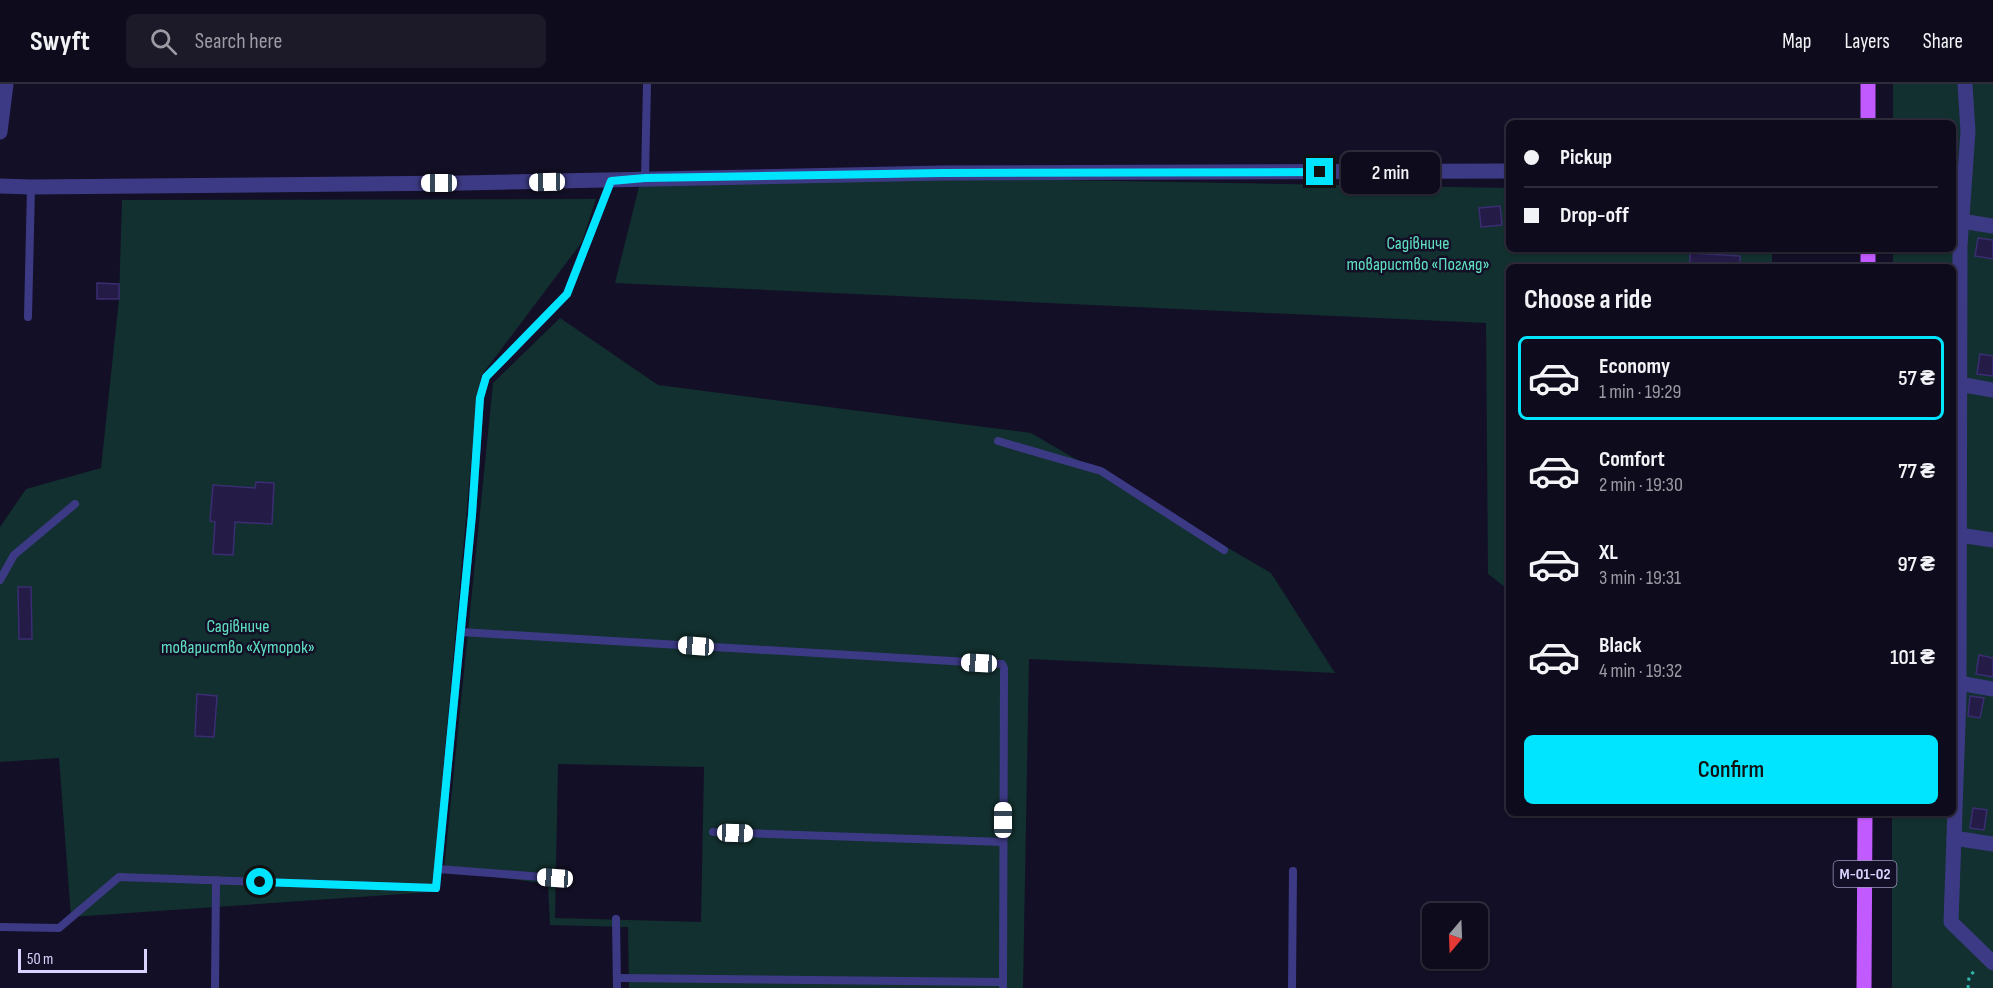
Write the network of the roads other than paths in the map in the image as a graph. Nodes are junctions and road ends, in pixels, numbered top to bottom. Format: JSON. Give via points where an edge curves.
{"nodes":[{"id":1,"x":6,"y":84,"type":"edge"},
{"id":2,"x":647,"y":84,"type":"edge"},
{"id":3,"x":1868,"y":84,"type":"edge"},
{"id":4,"x":1965,"y":84,"type":"edge"},
{"id":5,"x":1868,"y":120,"type":"edge"},
{"id":6,"x":0,"y":132,"type":"edge"},
{"id":7,"x":1506,"y":171,"type":"edge"},
{"id":8,"x":645,"y":178,"type":"junction"},
{"id":9,"x":611,"y":181,"type":"junction"},
{"id":10,"x":0,"y":186,"type":"edge"},
{"id":11,"x":31,"y":187,"type":"junction"},
{"id":12,"x":1961,"y":221,"type":"junction"},
{"id":13,"x":1993,"y":226,"type":"edge"},
{"id":14,"x":28,"y":317,"type":"dead end"},
{"id":15,"x":1959,"y":384,"type":"junction"},
{"id":16,"x":1993,"y":390,"type":"edge"},
{"id":17,"x":998,"y":441,"type":"dead end"},
{"id":18,"x":75,"y":504,"type":"dead end"},
{"id":19,"x":1956,"y":535,"type":"edge"},
{"id":20,"x":1993,"y":540,"type":"edge"},
{"id":21,"x":1224,"y":550,"type":"dead end"},
{"id":22,"x":0,"y":580,"type":"edge"},
{"id":23,"x":461,"y":632,"type":"junction"},
{"id":24,"x":1959,"y":683,"type":"junction"},
{"id":25,"x":1993,"y":689,"type":"edge"},
{"id":26,"x":1956,"y":776,"type":"edge"},
{"id":27,"x":1865,"y":816,"type":"edge"},
{"id":28,"x":1955,"y":816,"type":"edge"},
{"id":29,"x":713,"y":832,"type":"dead end"},
{"id":30,"x":1954,"y":838,"type":"junction"},
{"id":31,"x":1003,"y":842,"type":"junction"},
{"id":32,"x":1993,"y":844,"type":"edge"},
{"id":33,"x":438,"y":869,"type":"junction"},
{"id":34,"x":1293,"y":871,"type":"dead end"},
{"id":35,"x":555,"y":878,"type":"dead end"},
{"id":36,"x":216,"y":880,"type":"junction"},
{"id":37,"x":616,"y":919,"type":"dead end"},
{"id":38,"x":0,"y":927,"type":"edge"},
{"id":39,"x":1989,"y":959,"type":"edge"},
{"id":40,"x":617,"y":978,"type":"junction"},
{"id":41,"x":1003,"y":985,"type":"edge"},
{"id":42,"x":215,"y":988,"type":"edge"},
{"id":43,"x":617,"y":988,"type":"edge"},
{"id":44,"x":1292,"y":988,"type":"edge"},
{"id":45,"x":1864,"y":988,"type":"edge"}],
"edges":[{"from":1,"to":6,"type":"street"},
{"from":2,"to":8,"type":"lane"},
{"from":3,"to":5,"type":"main road"},
{"from":4,"to":12,"type":"street","via":[[1968,131]]},
{"from":7,"to":8,"type":"street"},
{"from":8,"to":9,"type":"street"},
{"from":9,"to":11,"type":"street"},
{"from":9,"to":23,"type":"lane","via":[[567,294],[486,377],[480,398]]},
{"from":10,"to":11,"type":"street"},
{"from":11,"to":14,"type":"lane"},
{"from":12,"to":13,"type":"street"},
{"from":12,"to":15,"type":"street"},
{"from":15,"to":16,"type":"street"},
{"from":15,"to":19,"type":"street"},
{"from":17,"to":21,"type":"lane","via":[[1101,471]]},
{"from":18,"to":22,"type":"lane","via":[[14,555]]},
{"from":19,"to":20,"type":"street"},
{"from":19,"to":24,"type":"street"},
{"from":23,"to":31,"type":"lane","via":[[1002,664]]},
{"from":23,"to":33,"type":"lane"},
{"from":24,"to":25,"type":"street"},
{"from":24,"to":26,"type":"street"},
{"from":27,"to":45,"type":"main road","number":"М-01-02"},
{"from":28,"to":30,"type":"street"},
{"from":29,"to":31,"type":"lane"},
{"from":30,"to":32,"type":"street"},
{"from":30,"to":39,"type":"street","via":[[1952,922]]},
{"from":31,"to":41,"type":"lane"},
{"from":33,"to":35,"type":"lane"},
{"from":33,"to":36,"type":"lane","via":[[436,888]]},
{"from":34,"to":44,"type":"lane"},
{"from":36,"to":38,"type":"lane","via":[[119,877],[59,928]]},
{"from":36,"to":42,"type":"lane"},
{"from":37,"to":40,"type":"lane"},
{"from":40,"to":41,"type":"lane"},
{"from":40,"to":43,"type":"lane"}]}
